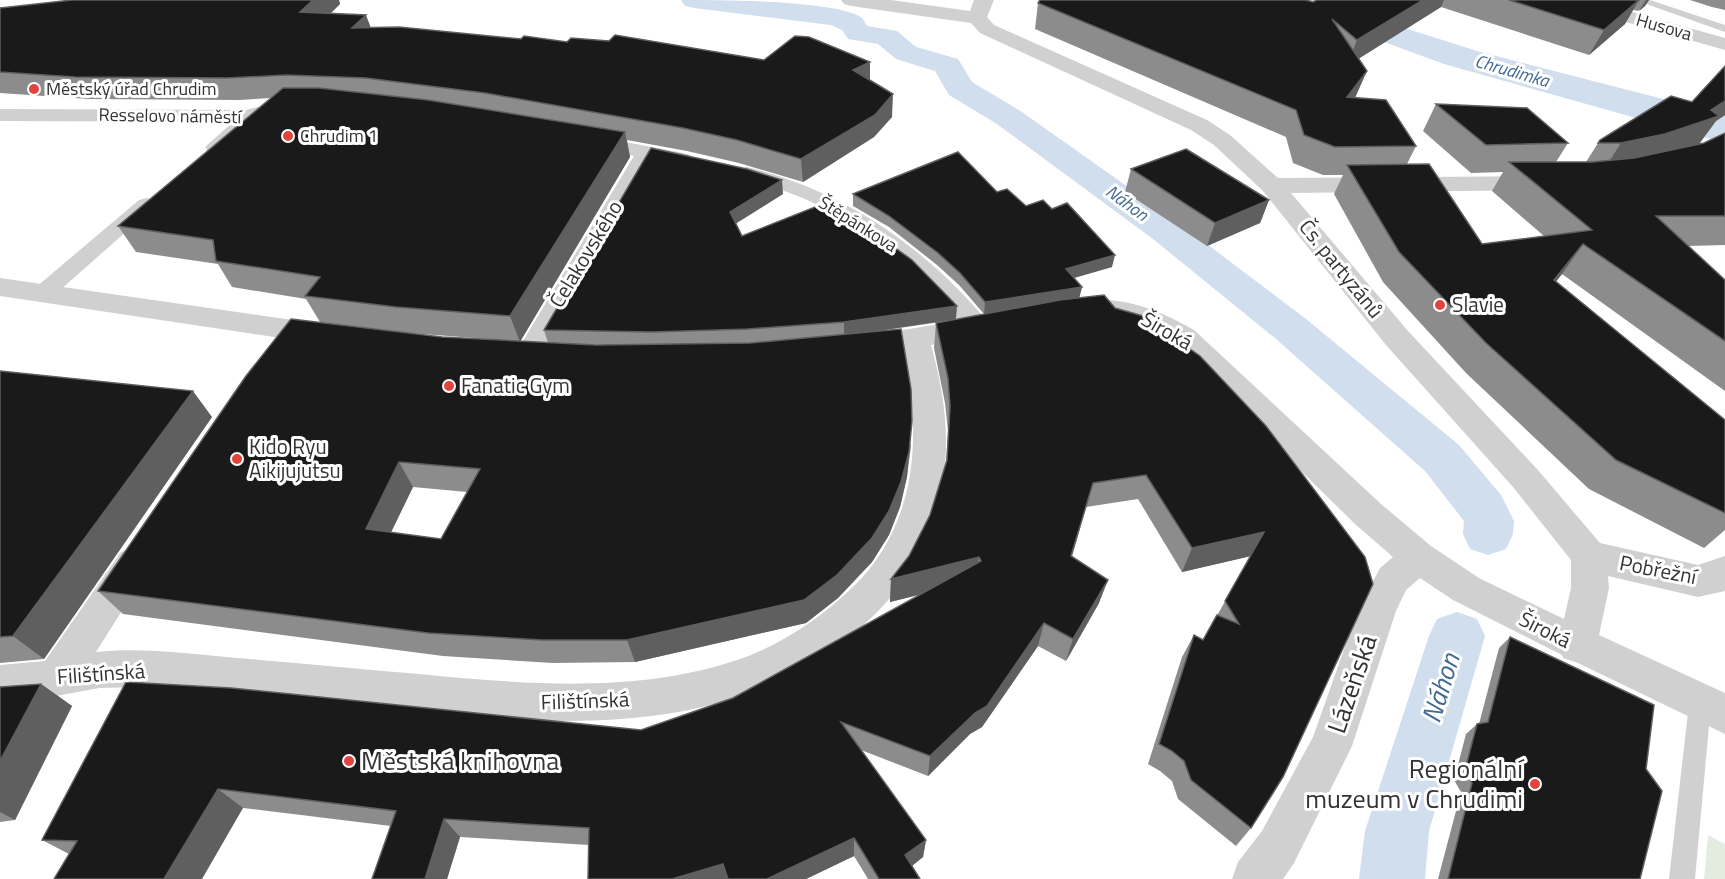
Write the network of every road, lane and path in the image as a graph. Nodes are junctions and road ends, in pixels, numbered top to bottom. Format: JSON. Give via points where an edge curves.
{"nodes":[{"id":1,"x":851,"y":0,"type":"edge"},
{"id":2,"x":1569,"y":0,"type":"edge"},
{"id":3,"x":1640,"y":0,"type":"edge"},
{"id":4,"x":981,"y":9,"type":"edge"},
{"id":5,"x":1725,"y":29,"type":"edge"},
{"id":6,"x":1725,"y":44,"type":"edge"},
{"id":7,"x":305,"y":106,"type":"edge"},
{"id":8,"x":0,"y":115,"type":"edge"},
{"id":9,"x":250,"y":116,"type":"junction"},
{"id":10,"x":576,"y":138,"type":"edge"},
{"id":11,"x":646,"y":152,"type":"junction"},
{"id":12,"x":200,"y":159,"type":"edge"},
{"id":13,"x":697,"y":162,"type":"edge"},
{"id":14,"x":726,"y":168,"type":"edge"},
{"id":15,"x":1562,"y":182,"type":"edge"},
{"id":16,"x":1272,"y":186,"type":"junction"},
{"id":17,"x":164,"y":189,"type":"edge"},
{"id":18,"x":0,"y":287,"type":"edge"},
{"id":19,"x":43,"y":293,"type":"junction"},
{"id":20,"x":1052,"y":314,"type":"edge"},
{"id":21,"x":993,"y":325,"type":"joint"},
{"id":22,"x":304,"y":332,"type":"junction"},
{"id":23,"x":914,"y":338,"type":"junction"},
{"id":24,"x":351,"y":339,"type":"edge"},
{"id":25,"x":832,"y":349,"type":"edge"},
{"id":26,"x":527,"y":356,"type":"edge"},
{"id":27,"x":272,"y":361,"type":"edge"},
{"id":28,"x":150,"y":540,"type":"edge"},
{"id":29,"x":1589,"y":556,"type":"junction"},
{"id":30,"x":1429,"y":565,"type":"junction"},
{"id":31,"x":1725,"y":572,"type":"edge"},
{"id":32,"x":1577,"y":646,"type":"junction"},
{"id":33,"x":58,"y":676,"type":"junction"},
{"id":34,"x":0,"y":684,"type":"edge"},
{"id":35,"x":1713,"y":709,"type":"edge"},
{"id":36,"x":1255,"y":879,"type":"edge"},
{"id":37,"x":1682,"y":879,"type":"edge"}],
"edges":[{"from":1,"to":4,"type":"street"},
{"from":2,"to":6,"type":"street","name":"Husova"},
{"from":3,"to":5,"type":"lane"},
{"from":4,"to":16,"type":"street","name":"Čs. partyzánů","via":[[987,29],[1200,125]]},
{"from":7,"to":9,"type":"street","via":[[271,107]]},
{"from":8,"to":9,"type":"street","name":"Resselovo náměstí"},
{"from":9,"to":12,"type":"street","name":"Resselovo náměstí"},
{"from":10,"to":11,"type":"street"},
{"from":11,"to":13,"type":"street"},
{"from":11,"to":26,"type":"street","name":"Čelakovského"},
{"from":14,"to":21,"type":"street","name":"Štěpánkova","via":[[808,193],[859,220]]},
{"from":15,"to":16,"type":"street"},
{"from":16,"to":29,"type":"street","name":"Čs. partyzánů","via":[[1397,338],[1525,478]]},
{"from":17,"to":19,"type":"street"},
{"from":18,"to":19,"type":"street"},
{"from":19,"to":22,"type":"street"},
{"from":20,"to":30,"type":"street","name":"Široká","via":[[1097,309],[1127,311],[1156,320],[1184,337],[1368,514]]},
{"from":21,"to":23,"type":"street"},
{"from":22,"to":24,"type":"street"},
{"from":22,"to":27,"type":"street"},
{"from":23,"to":25,"type":"street"},
{"from":23,"to":33,"type":"street","name":"Filištínská","via":[[930,409],[930,459],[926,492],[901,555],[879,588],[830,631],[793,655],[751,673],[663,697],[534,703],[140,669]]},
{"from":28,"to":33,"type":"street"},
{"from":29,"to":31,"type":"street","name":"Pobřežní","via":[[1698,581]]},
{"from":29,"to":32,"type":"street","via":[[1590,588]]},
{"from":30,"to":32,"type":"street","name":"Široká"},
{"from":30,"to":36,"type":"street","name":"Lázeňská","via":[[1393,579],[1377,610],[1331,746],[1278,847]]},
{"from":32,"to":35,"type":"street","name":"Široká"},
{"from":33,"to":34,"type":"street","name":"Filištínská"},
{"from":35,"to":37,"type":"lane"}]}
